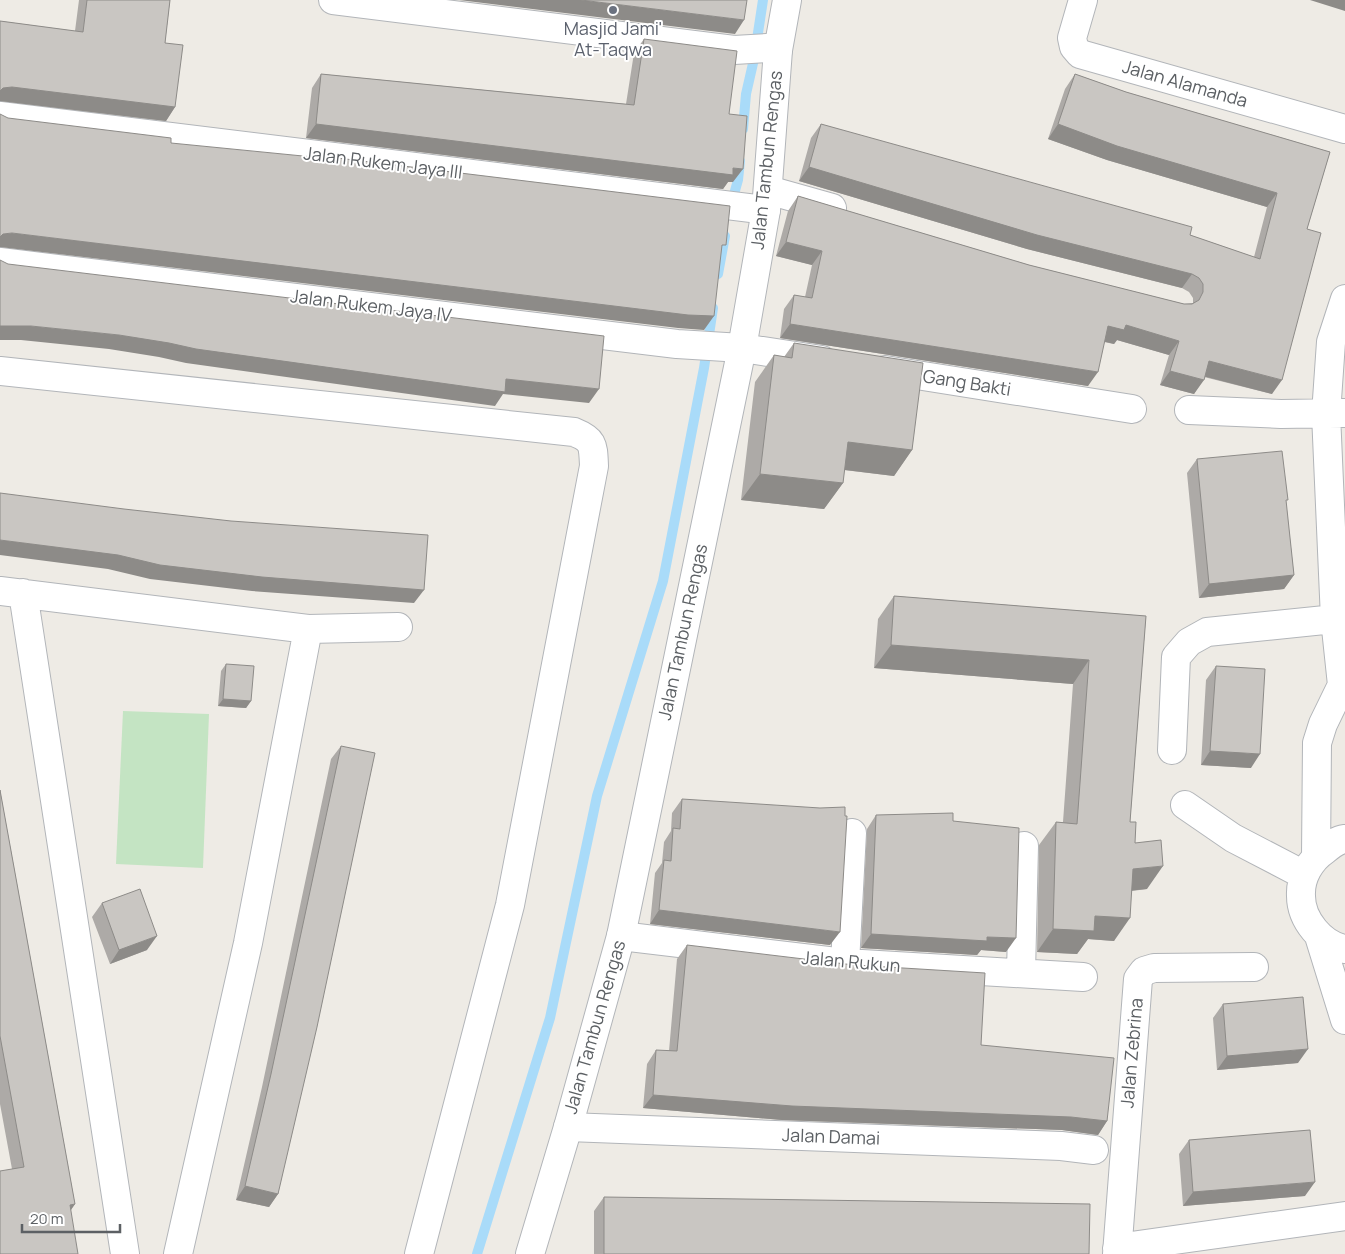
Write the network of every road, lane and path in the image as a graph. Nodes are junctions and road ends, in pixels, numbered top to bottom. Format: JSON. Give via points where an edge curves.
{"nodes":[{"id":1,"x":333,"y":0,"type":"edge"},
{"id":2,"x":787,"y":0,"type":"edge"},
{"id":3,"x":1084,"y":0,"type":"edge"},
{"id":4,"x":772,"y":49,"type":"junction"},
{"id":5,"x":0,"y":116,"type":"edge"},
{"id":6,"x":1345,"y":129,"type":"edge"},
{"id":7,"x":764,"y":203,"type":"junction"},
{"id":8,"x":857,"y":215,"type":"edge"},
{"id":9,"x":0,"y":262,"type":"edge"},
{"id":10,"x":1345,"y":299,"type":"edge"},
{"id":11,"x":736,"y":347,"type":"junction"},
{"id":12,"x":0,"y":371,"type":"edge"},
{"id":13,"x":1132,"y":409,"type":"dead end"},
{"id":14,"x":1189,"y":410,"type":"dead end"},
{"id":15,"x":1335,"y":414,"type":"edge"},
{"id":16,"x":11,"y":592,"type":"edge"},
{"id":17,"x":1340,"y":619,"type":"edge"},
{"id":18,"x":398,"y":627,"type":"dead end"},
{"id":19,"x":308,"y":629,"type":"junction"},
{"id":20,"x":1344,"y":687,"type":"edge"},
{"id":21,"x":1172,"y":750,"type":"dead end"},
{"id":22,"x":1185,"y":805,"type":"dead end"},
{"id":23,"x":852,"y":833,"type":"dead end"},
{"id":24,"x":1345,"y":839,"type":"edge"},
{"id":25,"x":1024,"y":846,"type":"dead end"},
{"id":26,"x":1310,"y":865,"type":"junction"},
{"id":27,"x":621,"y":936,"type":"junction"},
{"id":28,"x":1319,"y":936,"type":"junction"},
{"id":29,"x":1345,"y":949,"type":"edge"},
{"id":30,"x":845,"y":963,"type":"junction"},
{"id":31,"x":1254,"y":967,"type":"dead end"},
{"id":32,"x":1021,"y":973,"type":"junction"},
{"id":33,"x":1083,"y":977,"type":"dead end"},
{"id":34,"x":1345,"y":1020,"type":"edge"},
{"id":35,"x":568,"y":1127,"type":"junction"},
{"id":36,"x":1094,"y":1150,"type":"dead end"},
{"id":37,"x":1345,"y":1216,"type":"edge"},
{"id":38,"x":1117,"y":1251,"type":"edge"},
{"id":39,"x":125,"y":1254,"type":"edge"},
{"id":40,"x":178,"y":1254,"type":"edge"},
{"id":41,"x":419,"y":1254,"type":"edge"},
{"id":42,"x":530,"y":1254,"type":"edge"}],
"edges":[{"from":1,"to":4,"type":"street","via":[[734,50]]},
{"from":2,"to":4,"type":"street","name":"Jalan Tambun Rengas"},
{"from":3,"to":6,"type":"street","name":"Jalan Alamanda","via":[[1072,38],[1080,54]]},
{"from":4,"to":7,"type":"street","name":"Jalan Tambun Rengas"},
{"from":5,"to":7,"type":"street","name":"Jalan Rukem Jaya III","via":[[725,205]]},
{"from":7,"to":8,"type":"street","name":"Jalan Rukem Jaya III"},
{"from":7,"to":11,"type":"street","name":"Jalan Tambun Rengas"},
{"from":9,"to":11,"type":"street","name":"Jalan Rukem Jaya IV","via":[[677,344]]},
{"from":10,"to":15,"type":"street","via":[[1332,342]]},
{"from":11,"to":13,"type":"street","name":"Gang Bakti"},
{"from":11,"to":27,"type":"street","name":"Jalan Tambun Rengas"},
{"from":12,"to":41,"type":"street","via":[[574,432],[592,444],[594,466],[510,905]]},
{"from":14,"to":15,"type":"street"},
{"from":15,"to":17,"type":"street"},
{"from":16,"to":19,"type":"street"},
{"from":16,"to":39,"type":"street"},
{"from":17,"to":20,"type":"street"},
{"from":17,"to":21,"type":"street","via":[[1207,632],[1189,642],[1176,658]]},
{"from":18,"to":19,"type":"street"},
{"from":19,"to":40,"type":"street","via":[[248,943]]},
{"from":20,"to":26,"type":"street","via":[[1323,724],[1317,743]]},
{"from":22,"to":26,"type":"street","via":[[1234,838]]},
{"from":23,"to":30,"type":"street"},
{"from":24,"to":26,"type":"street","via":[[1338,840]]},
{"from":25,"to":32,"type":"street"},
{"from":26,"to":28,"type":"street","via":[[1301,897],[1306,918]]},
{"from":27,"to":30,"type":"street","name":"Jalan Rukun"},
{"from":27,"to":35,"type":"street","name":"Jalan Tambun Rengas"},
{"from":28,"to":29,"type":"street"},
{"from":28,"to":34,"type":"street"},
{"from":30,"to":32,"type":"street","name":"Jalan Rukun"},
{"from":31,"to":38,"type":"street","name":"Jalan Zebrina","via":[[1154,968],[1144,971],[1138,979]]},
{"from":32,"to":33,"type":"street","name":"Jalan Rukun"},
{"from":35,"to":36,"type":"street","name":"Jalan Damai","via":[[1061,1146]]},
{"from":35,"to":42,"type":"street","name":"Jalan Tambun Rengas"},
{"from":37,"to":38,"type":"street","name":"Jalan Zebrina"}]}
